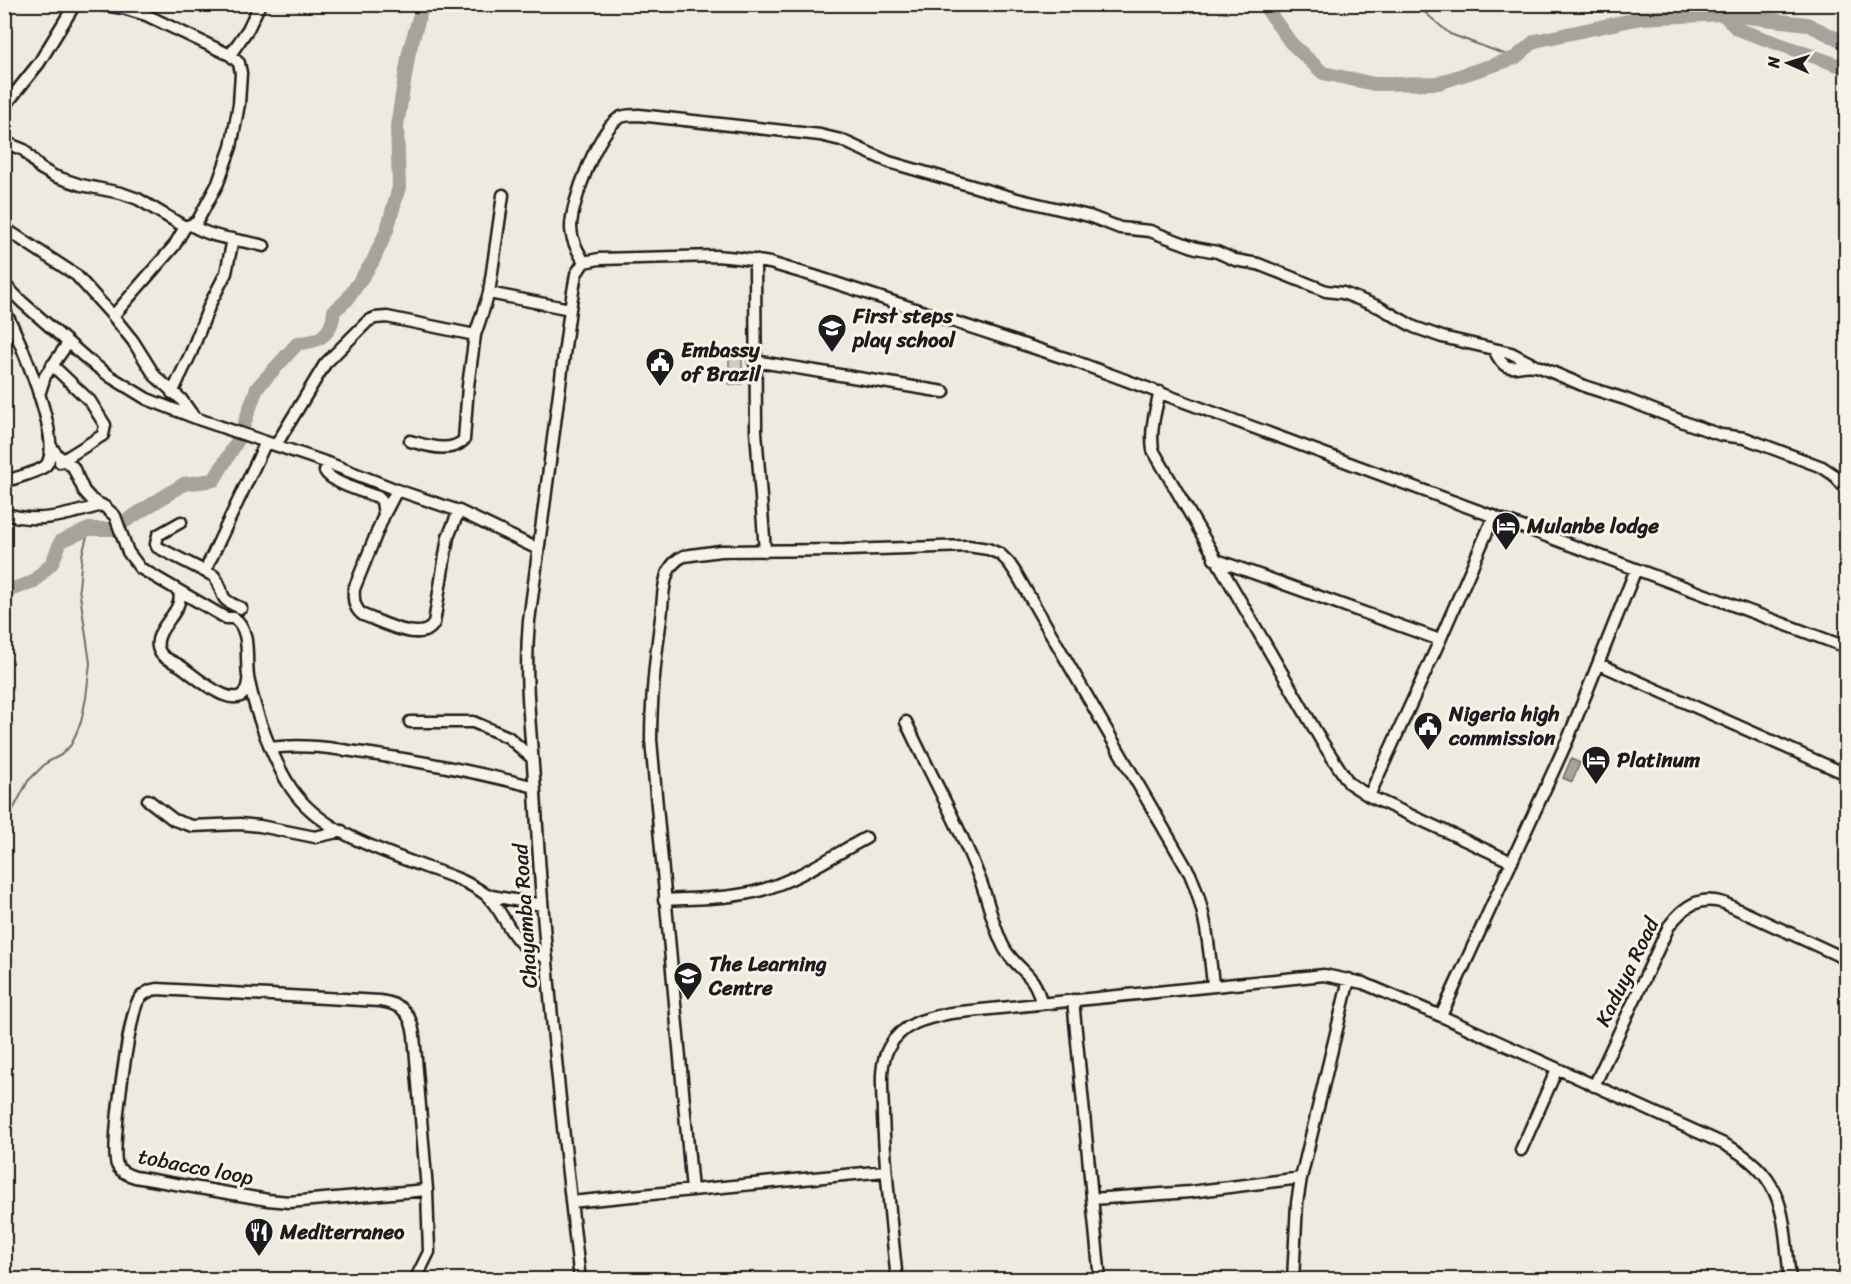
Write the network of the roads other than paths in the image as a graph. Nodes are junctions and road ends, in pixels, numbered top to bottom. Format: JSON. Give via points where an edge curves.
{"nodes":[{"id":1,"x":75,"y":4,"type":"edge"},
{"id":2,"x":97,"y":4,"type":"edge"},
{"id":3,"x":260,"y":4,"type":"edge"},
{"id":4,"x":230,"y":56,"type":"junction"},
{"id":5,"x":4,"y":107,"type":"edge"},
{"id":6,"x":4,"y":142,"type":"edge"},
{"id":7,"x":503,"y":195,"type":"dead end"},
{"id":8,"x":188,"y":226,"type":"junction"},
{"id":9,"x":4,"y":228,"type":"edge"},
{"id":10,"x":233,"y":239,"type":"junction"},
{"id":11,"x":264,"y":246,"type":"dead end"},
{"id":12,"x":755,"y":260,"type":"junction"},
{"id":13,"x":584,"y":262,"type":"junction"},
{"id":14,"x":6,"y":289,"type":"edge"},
{"id":15,"x":489,"y":293,"type":"junction"},
{"id":16,"x":4,"y":309,"type":"edge"},
{"id":17,"x":570,"y":309,"type":"junction"},
{"id":18,"x":113,"y":316,"type":"junction"},
{"id":19,"x":475,"y":335,"type":"junction"},
{"id":20,"x":68,"y":344,"type":"junction"},
{"id":21,"x":754,"y":361,"type":"junction"},
{"id":22,"x":51,"y":365,"type":"junction"},
{"id":23,"x":944,"y":392,"type":"dead end"},
{"id":24,"x":1160,"y":392,"type":"junction"},
{"id":25,"x":172,"y":393,"type":"junction"},
{"id":26,"x":39,"y":395,"type":"junction"},
{"id":27,"x":194,"y":417,"type":"junction"},
{"id":28,"x":410,"y":441,"type":"dead end"},
{"id":29,"x":271,"y":444,"type":"junction"},
{"id":30,"x":51,"y":446,"type":"junction"},
{"id":31,"x":63,"y":460,"type":"junction"},
{"id":32,"x":328,"y":463,"type":"junction"},
{"id":33,"x":43,"y":469,"type":"junction"},
{"id":34,"x":4,"y":482,"type":"edge"},
{"id":35,"x":1846,"y":489,"type":"edge"},
{"id":36,"x":397,"y":490,"type":"junction"},
{"id":37,"x":102,"y":505,"type":"junction"},
{"id":38,"x":459,"y":511,"type":"junction"},
{"id":39,"x":4,"y":513,"type":"edge"},
{"id":40,"x":384,"y":515,"type":"junction"},
{"id":41,"x":1494,"y":516,"type":"junction"},
{"id":42,"x":181,"y":522,"type":"dead end"},
{"id":43,"x":538,"y":549,"type":"junction"},
{"id":44,"x":765,"y":551,"type":"junction"},
{"id":45,"x":1215,"y":559,"type":"junction"},
{"id":46,"x":1636,"y":570,"type":"junction"},
{"id":47,"x":205,"y":571,"type":"junction"},
{"id":48,"x":179,"y":592,"type":"junction"},
{"id":49,"x":241,"y":608,"type":"dead end"},
{"id":50,"x":1440,"y":640,"type":"junction"},
{"id":51,"x":1846,"y":647,"type":"edge"},
{"id":52,"x":1599,"y":664,"type":"junction"},
{"id":53,"x":248,"y":681,"type":"junction"},
{"id":54,"x":410,"y":722,"type":"dead end"},
{"id":55,"x":906,"y":722,"type":"dead end"},
{"id":56,"x":270,"y":748,"type":"junction"},
{"id":57,"x":532,"y":758,"type":"junction"},
{"id":58,"x":1846,"y":774,"type":"edge"},
{"id":59,"x":535,"y":787,"type":"junction"},
{"id":60,"x":1369,"y":795,"type":"junction"},
{"id":61,"x":148,"y":800,"type":"dead end"},
{"id":62,"x":342,"y":831,"type":"junction"},
{"id":63,"x":866,"y":838,"type":"dead end"},
{"id":64,"x":1512,"y":862,"type":"junction"},
{"id":65,"x":486,"y":895,"type":"junction"},
{"id":66,"x":664,"y":900,"type":"junction"},
{"id":67,"x":542,"y":905,"type":"junction"},
{"id":68,"x":547,"y":959,"type":"junction"},
{"id":69,"x":1846,"y":959,"type":"edge"},
{"id":70,"x":1349,"y":980,"type":"junction"},
{"id":71,"x":1214,"y":985,"type":"junction"},
{"id":72,"x":1073,"y":1000,"type":"junction"},
{"id":73,"x":1041,"y":1003,"type":"junction"},
{"id":74,"x":1441,"y":1016,"type":"junction"},
{"id":75,"x":1557,"y":1069,"type":"junction"},
{"id":76,"x":1594,"y":1086,"type":"junction"},
{"id":77,"x":1521,"y":1150,"type":"dead end"},
{"id":78,"x":885,"y":1171,"type":"junction"},
{"id":79,"x":1300,"y":1178,"type":"junction"},
{"id":80,"x":427,"y":1190,"type":"junction"},
{"id":81,"x":692,"y":1190,"type":"junction"},
{"id":82,"x":1092,"y":1199,"type":"junction"},
{"id":83,"x":571,"y":1202,"type":"junction"},
{"id":84,"x":1846,"y":1279,"type":"edge"},
{"id":85,"x":415,"y":1280,"type":"edge"},
{"id":86,"x":580,"y":1280,"type":"edge"},
{"id":87,"x":897,"y":1280,"type":"edge"},
{"id":88,"x":1100,"y":1280,"type":"edge"},
{"id":89,"x":1293,"y":1280,"type":"edge"},
{"id":90,"x":1790,"y":1280,"type":"edge"},
{"id":91,"x":1839,"y":1280,"type":"edge"}],
"edges":[{"from":1,"to":5,"type":"street","via":[[39,63]]},
{"from":2,"to":4,"type":"street","via":[[146,15]]},
{"from":3,"to":4,"type":"street"},
{"from":4,"to":8,"type":"street","via":[[239,63],[241,73],[233,142],[202,215]]},
{"from":6,"to":8,"type":"street","via":[[24,150],[40,168],[54,176],[138,199]]},
{"from":7,"to":15,"type":"street"},
{"from":8,"to":10,"type":"street"},
{"from":8,"to":18,"type":"street"},
{"from":9,"to":18,"type":"street","via":[[76,275]]},
{"from":10,"to":11,"type":"street"},
{"from":10,"to":25,"type":"street","via":[[226,273]]},
{"from":12,"to":13,"type":"street","via":[[716,256]]},
{"from":12,"to":21,"type":"street"},
{"from":12,"to":24,"type":"street","via":[[1063,357]]},
{"from":13,"to":17,"type":"street","name":"Chayamba Road","via":[[576,274]]},
{"from":13,"to":35,"type":"street","via":[[574,243],[571,225],[581,182],[614,122],[639,115],[820,135],[889,162],[1089,216],[1120,228],[1150,231],[1258,264],[1326,291],[1343,293],[1414,327],[1494,349],[1503,366],[1510,369],[1534,365],[1709,431],[1745,438],[1812,462],[1829,470]]},
{"from":14,"to":20,"type":"street"},
{"from":15,"to":17,"type":"street"},
{"from":15,"to":19,"type":"street"},
{"from":16,"to":26,"type":"street"},
{"from":17,"to":43,"type":"street","name":"Chayamba Road"},
{"from":18,"to":25,"type":"street","via":[[155,376]]},
{"from":19,"to":28,"type":"street","via":[[464,440],[446,448]]},
{"from":19,"to":29,"type":"street","via":[[387,317],[368,321],[325,364]]},
{"from":20,"to":22,"type":"street"},
{"from":20,"to":27,"type":"street","via":[[129,389]]},
{"from":21,"to":23,"type":"street"},
{"from":21,"to":44,"type":"street"},
{"from":22,"to":26,"type":"street"},
{"from":22,"to":31,"type":"street","via":[[90,400],[105,426],[103,435]]},
{"from":24,"to":41,"type":"street"},
{"from":24,"to":45,"type":"street","via":[[1153,419],[1153,450]]},
{"from":25,"to":27,"type":"street"},
{"from":26,"to":30,"type":"street"},
{"from":27,"to":29,"type":"street"},
{"from":29,"to":32,"type":"street"},
{"from":29,"to":47,"type":"street"},
{"from":30,"to":31,"type":"street"},
{"from":30,"to":33,"type":"street"},
{"from":31,"to":33,"type":"street"},
{"from":31,"to":37,"type":"street","via":[[72,467],[84,491]]},
{"from":32,"to":36,"type":"street"},
{"from":32,"to":40,"type":"street","via":[[326,474],[378,497]]},
{"from":33,"to":34,"type":"street"},
{"from":36,"to":38,"type":"street"},
{"from":36,"to":40,"type":"street"},
{"from":37,"to":39,"type":"street","via":[[42,519]]},
{"from":37,"to":48,"type":"street","via":[[114,516],[136,564]]},
{"from":38,"to":40,"type":"street","via":[[448,537],[434,623],[421,633],[363,615],[357,609],[354,590]]},
{"from":38,"to":43,"type":"street"},
{"from":41,"to":46,"type":"street"},
{"from":41,"to":50,"type":"street"},
{"from":42,"to":47,"type":"street","via":[[158,535],[158,547]]},
{"from":43,"to":57,"type":"street","name":"Chayamba Road","via":[[526,662]]},
{"from":44,"to":66,"type":"street","via":[[691,554],[679,558],[667,574],[651,712]]},
{"from":44,"to":71,"type":"street","via":[[968,546],[994,550],[1004,557],[1190,874],[1206,924]]},
{"from":45,"to":50,"type":"street"},
{"from":45,"to":60,"type":"street","via":[[1322,742],[1349,783]]},
{"from":46,"to":51,"type":"street"},
{"from":46,"to":52,"type":"street"},
{"from":47,"to":49,"type":"street","via":[[214,576],[223,599]]},
{"from":48,"to":53,"type":"street","via":[[239,622],[245,640]]},
{"from":48,"to":53,"type":"street","via":[[180,600],[158,642],[162,655],[222,695],[241,694]]},
{"from":50,"to":60,"type":"street"},
{"from":52,"to":58,"type":"street"},
{"from":52,"to":64,"type":"street"},
{"from":53,"to":56,"type":"street"},
{"from":54,"to":57,"type":"street","via":[[473,722],[508,737]]},
{"from":55,"to":73,"type":"street","via":[[979,876],[1006,950],[1038,987]]},
{"from":56,"to":59,"type":"street","via":[[301,745],[363,753],[445,766]]},
{"from":56,"to":62,"type":"street","via":[[296,794],[317,815]]},
{"from":57,"to":59,"type":"street","name":"Chayamba Road"},
{"from":59,"to":67,"type":"street","name":"Chayamba Road"},
{"from":60,"to":64,"type":"street"},
{"from":61,"to":62,"type":"street","via":[[174,820],[192,826],[250,825],[315,837]]},
{"from":62,"to":65,"type":"street"},
{"from":63,"to":66,"type":"street","via":[[792,879],[761,890]]},
{"from":64,"to":74,"type":"street"},
{"from":65,"to":67,"type":"street"},
{"from":65,"to":68,"type":"street","via":[[522,944]]},
{"from":66,"to":81,"type":"street"},
{"from":67,"to":68,"type":"street","name":"Chayamba Road"},
{"from":68,"to":83,"type":"street","name":"Chayamba Road"},
{"from":69,"to":76,"type":"street","name":"Kaduya Road","via":[[1725,903],[1694,903],[1669,926]]},
{"from":70,"to":71,"type":"street","via":[[1324,975]]},
{"from":70,"to":74,"type":"street"},
{"from":70,"to":79,"type":"street"},
{"from":71,"to":72,"type":"street"},
{"from":72,"to":73,"type":"street"},
{"from":72,"to":82,"type":"street"},
{"from":73,"to":78,"type":"street","via":[[930,1017],[900,1032],[889,1047],[882,1072]]},
{"from":74,"to":75,"type":"street"},
{"from":75,"to":76,"type":"street"},
{"from":75,"to":77,"type":"street"},
{"from":76,"to":90,"type":"street","via":[[1724,1144],[1755,1164],[1778,1196]]},
{"from":78,"to":81,"type":"street"},
{"from":78,"to":87,"type":"street"},
{"from":79,"to":82,"type":"street"},
{"from":79,"to":89,"type":"street"},
{"from":80,"to":80,"type":"street","name":"tobacco loop","via":[[414,1035],[411,1018],[403,1008],[380,1001],[157,989],[139,1000],[114,1151],[117,1166],[124,1173],[135,1178],[289,1202]]},
{"from":80,"to":85,"type":"street","via":[[429,1252]]},
{"from":81,"to":83,"type":"street"},
{"from":82,"to":88,"type":"street"},
{"from":83,"to":86,"type":"street","name":"Chayamba Road"},
{"from":84,"to":91,"type":"street"}]}
